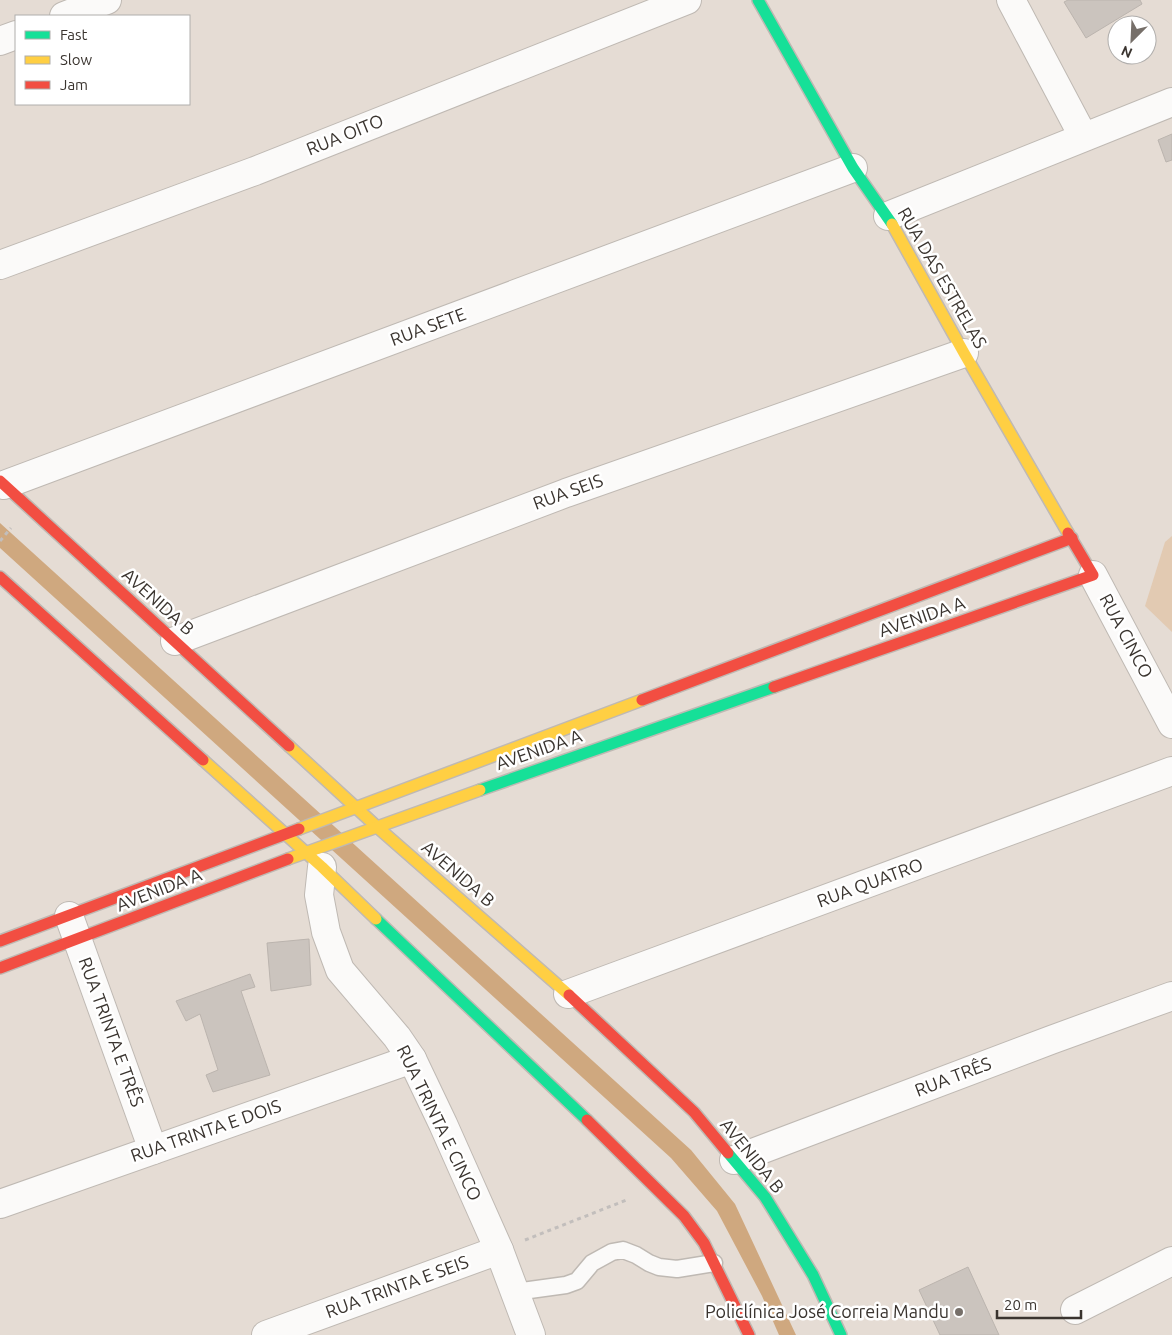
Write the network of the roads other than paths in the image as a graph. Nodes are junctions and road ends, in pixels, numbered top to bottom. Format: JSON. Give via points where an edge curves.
{"nodes":[{"id":1,"x":107,"y":0,"type":"edge"},
{"id":2,"x":687,"y":0,"type":"edge"},
{"id":3,"x":758,"y":0,"type":"edge"},
{"id":4,"x":1010,"y":0,"type":"edge"},
{"id":5,"x":67,"y":15,"type":"edge"},
{"id":6,"x":15,"y":34,"type":"edge"},
{"id":7,"x":0,"y":41,"type":"edge"},
{"id":8,"x":1172,"y":102,"type":"edge"},
{"id":9,"x":1083,"y":136,"type":"junction"},
{"id":10,"x":853,"y":168,"type":"junction"},
{"id":11,"x":888,"y":216,"type":"junction"},
{"id":12,"x":0,"y":264,"type":"edge"},
{"id":13,"x":964,"y":353,"type":"junction"},
{"id":14,"x":2,"y":483,"type":"edge"},
{"id":15,"x":1072,"y":538,"type":"junction"},
{"id":16,"x":1093,"y":575,"type":"junction"},
{"id":17,"x":0,"y":577,"type":"edge"},
{"id":18,"x":175,"y":641,"type":"junction"},
{"id":19,"x":1172,"y":724,"type":"edge"},
{"id":20,"x":1172,"y":771,"type":"edge"},
{"id":21,"x":351,"y":808,"type":"junction"},
{"id":22,"x":372,"y":828,"type":"junction"},
{"id":23,"x":288,"y":833,"type":"junction"},
{"id":24,"x":313,"y":857,"type":"junction"},
{"id":25,"x":73,"y":927,"type":"junction"},
{"id":26,"x":0,"y":941,"type":"edge"},
{"id":27,"x":0,"y":968,"type":"edge"},
{"id":28,"x":568,"y":994,"type":"junction"},
{"id":29,"x":1172,"y":996,"type":"edge"},
{"id":30,"x":412,"y":1059,"type":"junction"},
{"id":31,"x":153,"y":1150,"type":"junction"},
{"id":32,"x":734,"y":1160,"type":"junction"},
{"id":33,"x":0,"y":1204,"type":"edge"},
{"id":34,"x":499,"y":1250,"type":"junction"},
{"id":35,"x":1172,"y":1261,"type":"edge"},
{"id":36,"x":714,"y":1263,"type":"junction"},
{"id":37,"x":515,"y":1292,"type":"junction"},
{"id":38,"x":1075,"y":1310,"type":"dead end"},
{"id":39,"x":266,"y":1335,"type":"edge"},
{"id":40,"x":531,"y":1335,"type":"edge"},
{"id":41,"x":749,"y":1335,"type":"edge"},
{"id":42,"x":841,"y":1335,"type":"edge"}],
"edges":[{"from":1,"to":5,"type":"street"},
{"from":2,"to":12,"type":"street","name":"RUA OITO","via":[[254,171]]},
{"from":3,"to":10,"type":"main road","name":"RUA DAS ESTRELAS"},
{"from":4,"to":9,"type":"street"},
{"from":6,"to":7,"type":"street"},
{"from":8,"to":9,"type":"street"},
{"from":9,"to":11,"type":"street"},
{"from":10,"to":11,"type":"main road","name":"RUA DAS ESTRELAS"},
{"from":10,"to":14,"type":"street","name":"RUA SETE"},
{"from":11,"to":13,"type":"main road","name":"RUA DAS ESTRELAS"},
{"from":13,"to":15,"type":"main road","name":"RUA DAS ESTRELAS"},
{"from":13,"to":18,"type":"street","name":"RUA SEIS","via":[[566,493]]},
{"from":14,"to":18,"type":"main road","name":"AVENIDA B"},
{"from":15,"to":16,"type":"main road","name":"RUA DAS ESTRELAS"},
{"from":15,"to":21,"type":"main road","name":"AVENIDA A"},
{"from":16,"to":19,"type":"street","name":"RUA CINCO"},
{"from":16,"to":22,"type":"main road","name":"AVENIDA A"},
{"from":17,"to":23,"type":"main road"},
{"from":18,"to":21,"type":"main road","name":"AVENIDA B"},
{"from":20,"to":28,"type":"street","name":"RUA QUATRO"},
{"from":21,"to":22,"type":"main road","name":"AVENIDA B"},
{"from":21,"to":23,"type":"main road","name":"AVENIDA A"},
{"from":22,"to":24,"type":"main road","name":"AVENIDA A"},
{"from":22,"to":28,"type":"main road","name":"AVENIDA B"},
{"from":23,"to":24,"type":"main road"},
{"from":23,"to":25,"type":"main road","name":"AVENIDA A"},
{"from":24,"to":25,"type":"main road","name":"AVENIDA A"},
{"from":24,"to":30,"type":"street","name":"RUA TRINTA E CINCO","via":[[326,932],[340,970]]},
{"from":24,"to":36,"type":"main road","via":[[684,1216]]},
{"from":25,"to":26,"type":"main road","name":"AVENIDA A"},
{"from":25,"to":27,"type":"main road","name":"AVENIDA A"},
{"from":25,"to":31,"type":"street","name":"RUA TRINTA E TRÊS"},
{"from":28,"to":32,"type":"main road","name":"AVENIDA B","via":[[694,1112]]},
{"from":29,"to":32,"type":"street","name":"RUA TRÊS"},
{"from":30,"to":31,"type":"street","name":"RUA TRINTA E DOIS"},
{"from":30,"to":34,"type":"street","name":"RUA TRINTA E CINCO"},
{"from":31,"to":33,"type":"street","name":"RUA TRINTA E DOIS"},
{"from":32,"to":42,"type":"main road","name":"AVENIDA B","via":[[765,1197],[814,1275]]},
{"from":34,"to":37,"type":"street","name":"RUA TRINTA E CINCO"},
{"from":34,"to":39,"type":"street","name":"RUA TRINTA E SEIS"},
{"from":35,"to":38,"type":"street"},
{"from":36,"to":37,"type":"lane","via":[[677,1269],[659,1267],[624,1250],[612,1252],[592,1263],[576,1281],[566,1285]]},
{"from":36,"to":41,"type":"main road"},
{"from":37,"to":40,"type":"street","name":"RUA TRINTA E CINCO"}]}
